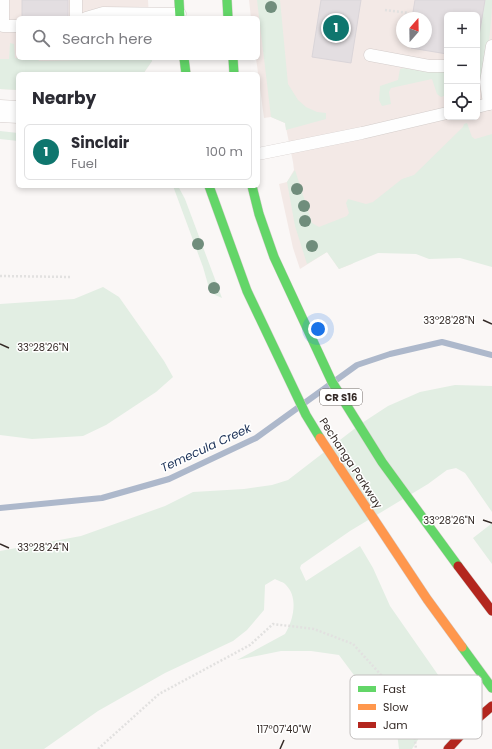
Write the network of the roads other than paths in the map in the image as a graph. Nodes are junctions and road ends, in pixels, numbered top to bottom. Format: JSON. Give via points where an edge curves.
{"nodes":[{"id":1,"x":3,"y":0,"type":"edge"},
{"id":2,"x":76,"y":0,"type":"edge"},
{"id":3,"x":179,"y":0,"type":"edge"},
{"id":4,"x":227,"y":0,"type":"edge"},
{"id":5,"x":76,"y":16,"type":"edge"},
{"id":6,"x":93,"y":16,"type":"edge"},
{"id":7,"x":180,"y":16,"type":"edge"},
{"id":8,"x":228,"y":16,"type":"edge"},
{"id":9,"x":16,"y":26,"type":"edge"},
{"id":10,"x":492,"y":46,"type":"edge"},
{"id":11,"x":370,"y":56,"type":"dead end"},
{"id":12,"x":184,"y":60,"type":"edge"},
{"id":13,"x":233,"y":60,"type":"edge"},
{"id":14,"x":444,"y":66,"type":"edge"},
{"id":15,"x":186,"y":72,"type":"edge"},
{"id":16,"x":234,"y":72,"type":"edge"},
{"id":17,"x":486,"y":104,"type":"edge"},
{"id":18,"x":0,"y":111,"type":"edge"},
{"id":19,"x":16,"y":112,"type":"edge"},
{"id":20,"x":444,"y":114,"type":"edge"},
{"id":21,"x":260,"y":154,"type":"edge"},
{"id":22,"x":210,"y":188,"type":"edge"},
{"id":23,"x":252,"y":188,"type":"edge"},
{"id":24,"x":492,"y":611,"type":"edge"},
{"id":25,"x":492,"y":688,"type":"edge"},
{"id":26,"x":492,"y":706,"type":"edge"},
{"id":27,"x":482,"y":715,"type":"edge"},
{"id":28,"x":457,"y":739,"type":"edge"},
{"id":29,"x":448,"y":749,"type":"edge"}],
"edges":[{"from":1,"to":9,"type":"lane","via":[[3,26]]},
{"from":2,"to":5,"type":"lane"},
{"from":3,"to":7,"type":"main road"},
{"from":4,"to":8,"type":"main road"},
{"from":6,"to":7,"type":"lane","via":[[103,13]]},
{"from":10,"to":17,"type":"lane","via":[[486,82]]},
{"from":11,"to":14,"type":"lane","via":[[429,66]]},
{"from":12,"to":15,"type":"main road"},
{"from":13,"to":16,"type":"main road"},
{"from":18,"to":19,"type":"street"},
{"from":20,"to":21,"type":"lane"},
{"from":22,"to":25,"type":"main road","name":"Pechanga Parkway","via":[[247,291],[306,415],[427,599]]},
{"from":23,"to":24,"type":"main road","number":"CR S16","via":[[254,200],[278,267],[312,343],[347,409],[421,517]]},
{"from":26,"to":27,"type":"main road"},
{"from":28,"to":29,"type":"main road"}]}
